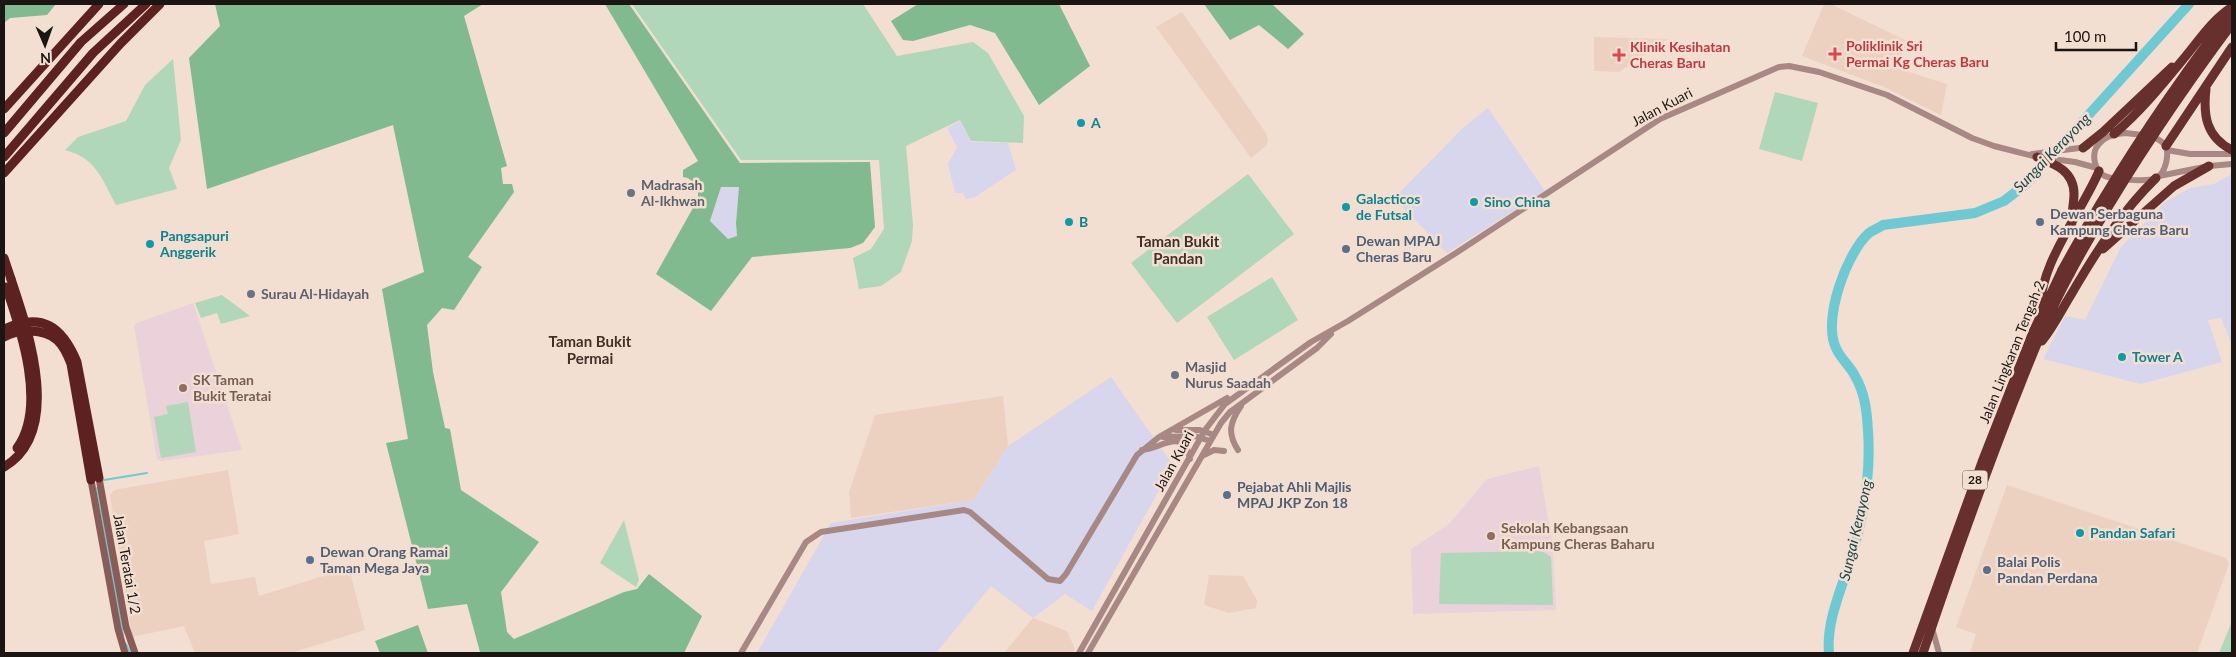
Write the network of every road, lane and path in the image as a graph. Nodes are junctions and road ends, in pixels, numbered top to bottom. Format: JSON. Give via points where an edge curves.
{"nodes":[{"id":1,"x":99,"y":4,"type":"edge"},
{"id":2,"x":124,"y":4,"type":"edge"},
{"id":3,"x":146,"y":4,"type":"edge"},
{"id":4,"x":160,"y":4,"type":"edge"},
{"id":5,"x":2232,"y":9,"type":"edge"},
{"id":6,"x":2232,"y":24,"type":"edge"},
{"id":7,"x":2232,"y":47,"type":"edge"},
{"id":8,"x":2210,"y":48,"type":"junction"},
{"id":9,"x":2187,"y":54,"type":"junction"},
{"id":10,"x":2206,"y":89,"type":"junction"},
{"id":11,"x":4,"y":109,"type":"edge"},
{"id":12,"x":4,"y":132,"type":"edge"},
{"id":13,"x":2114,"y":134,"type":"junction"},
{"id":14,"x":2100,"y":143,"type":"junction"},
{"id":15,"x":2083,"y":148,"type":"junction"},
{"id":16,"x":2167,"y":148,"type":"junction"},
{"id":17,"x":2232,"y":150,"type":"edge"},
{"id":18,"x":2232,"y":154,"type":"edge"},
{"id":19,"x":2033,"y":156,"type":"junction"},
{"id":20,"x":4,"y":157,"type":"edge"},
{"id":21,"x":2056,"y":161,"type":"junction"},
{"id":22,"x":2075,"y":162,"type":"junction"},
{"id":23,"x":2232,"y":164,"type":"edge"},
{"id":24,"x":2209,"y":166,"type":"junction"},
{"id":25,"x":2062,"y":169,"type":"junction"},
{"id":26,"x":2098,"y":170,"type":"junction"},
{"id":27,"x":4,"y":172,"type":"edge"},
{"id":28,"x":2158,"y":177,"type":"junction"},
{"id":29,"x":2072,"y":223,"type":"junction"},
{"id":30,"x":4,"y":258,"type":"edge"},
{"id":31,"x":2092,"y":260,"type":"junction"},
{"id":32,"x":2066,"y":272,"type":"junction"},
{"id":33,"x":7,"y":282,"type":"edge"},
{"id":34,"x":2042,"y":309,"type":"junction"},
{"id":35,"x":1340,"y":326,"type":"junction"},
{"id":36,"x":4,"y":329,"type":"edge"},
{"id":37,"x":4,"y":337,"type":"edge"},
{"id":38,"x":2034,"y":351,"type":"junction"},
{"id":39,"x":1236,"y":396,"type":"junction"},
{"id":40,"x":1247,"y":399,"type":"junction"},
{"id":41,"x":1172,"y":430,"type":"junction"},
{"id":42,"x":1205,"y":430,"type":"junction"},
{"id":43,"x":1214,"y":434,"type":"junction"},
{"id":44,"x":1159,"y":437,"type":"junction"},
{"id":45,"x":1202,"y":438,"type":"junction"},
{"id":46,"x":1210,"y":441,"type":"junction"},
{"id":47,"x":1142,"y":450,"type":"junction"},
{"id":48,"x":1224,"y":450,"type":"dead end"},
{"id":49,"x":1238,"y":450,"type":"dead end"},
{"id":50,"x":1202,"y":456,"type":"junction"},
{"id":51,"x":1190,"y":459,"type":"junction"},
{"id":52,"x":4,"y":460,"type":"edge"},
{"id":53,"x":4,"y":467,"type":"edge"},
{"id":54,"x":95,"y":479,"type":"junction"},
{"id":55,"x":812,"y":537,"type":"junction"},
{"id":56,"x":1932,"y":628,"type":"junction"},
{"id":57,"x":125,"y":653,"type":"edge"},
{"id":58,"x":134,"y":653,"type":"edge"},
{"id":59,"x":741,"y":653,"type":"edge"},
{"id":60,"x":746,"y":653,"type":"edge"},
{"id":61,"x":1079,"y":653,"type":"edge"},
{"id":62,"x":1088,"y":653,"type":"edge"},
{"id":63,"x":1913,"y":653,"type":"edge"},
{"id":64,"x":1923,"y":653,"type":"edge"},
{"id":65,"x":1939,"y":653,"type":"edge"}],
"edges":[{"from":1,"to":11,"type":"highway"},
{"from":2,"to":12,"type":"highway","via":[[82,42]]},
{"from":3,"to":20,"type":"highway","via":[[94,53]]},
{"from":4,"to":27,"type":"highway"},
{"from":5,"to":8,"type":"highway","name":"Jalan Lingkaran Tengah 2","number":"28"},
{"from":5,"to":9,"type":"highway","via":[[2217,16]]},
{"from":6,"to":8,"type":"highway","name":"Jalan Lingkaran Tengah 2","number":"28"},
{"from":7,"to":10,"type":"highway"},
{"from":8,"to":32,"type":"highway","name":"Jalan Lingkaran Tengah 2","number":"28","bridge":true},
{"from":9,"to":13,"type":"highway","via":[[2135,116]]},
{"from":9,"to":15,"type":"highway"},
{"from":10,"to":16,"type":"highway","via":[[2184,117]]},
{"from":10,"to":17,"type":"highway","via":[[2206,122],[2215,138]]},
{"from":13,"to":14,"type":"street"},
{"from":13,"to":16,"type":"street","via":[[2149,136]]},
{"from":14,"to":15,"type":"street","name":"Jalan Kuari"},
{"from":14,"to":26,"type":"street","via":[[2094,156]]},
{"from":15,"to":19,"type":"street","name":"Jalan Kuari"},
{"from":16,"to":18,"type":"street","via":[[2206,155]]},
{"from":16,"to":28,"type":"street","via":[[2166,160]]},
{"from":19,"to":21,"type":"highway"},
{"from":19,"to":35,"type":"street","name":"Jalan Kuari","via":[[1972,138],[1887,95],[1819,72],[1779,67],[1660,119]]},
{"from":21,"to":22,"type":"street"},
{"from":21,"to":25,"type":"highway"},
{"from":22,"to":25,"type":"street"},
{"from":22,"to":26,"type":"street"},
{"from":23,"to":24,"type":"street"},
{"from":24,"to":28,"type":"street"},
{"from":24,"to":31,"type":"highway","via":[[2174,186]]},
{"from":25,"to":29,"type":"highway","via":[[2072,184]]},
{"from":26,"to":28,"type":"street","via":[[2102,175],[2114,178]]},
{"from":26,"to":29,"type":"highway"},
{"from":28,"to":31,"type":"highway","via":[[2123,214]]},
{"from":29,"to":34,"type":"highway","via":[[2042,288]]},
{"from":30,"to":33,"type":"highway"},
{"from":31,"to":38,"type":"highway","via":[[2056,323]]},
{"from":32,"to":34,"type":"highway","name":"Jalan Lingkaran Tengah 2","number":"28"},
{"from":32,"to":38,"type":"highway","name":"Jalan Lingkaran Tengah 2","number":"28"},
{"from":33,"to":52,"type":"highway","bridge":true,"via":[[23,344],[30,416],[22,442]]},
{"from":33,"to":53,"type":"highway","bridge":true,"via":[[31,347],[37,393],[31,437],[17,457]]},
{"from":34,"to":63,"type":"highway","name":"Jalan Lingkaran Tengah 2","number":"28","via":[[1959,523]]},
{"from":35,"to":39,"type":"street","name":"Jalan Kuari","via":[[1311,342]]},
{"from":35,"to":40,"type":"street","name":"Jalan Kuari","via":[[1317,348]]},
{"from":36,"to":54,"type":"highway","via":[[20,322],[35,322],[62,333],[70,345],[77,362]]},
{"from":37,"to":54,"type":"highway","via":[[14,332],[32,331],[47,334],[64,348],[71,364]]},
{"from":38,"to":56,"type":"highway","name":"Jalan Lingkaran Tengah 2","number":"28","via":[[1966,526]]},
{"from":39,"to":41,"type":"street"},
{"from":39,"to":42,"type":"street","name":"Jalan Kuari","via":[[1225,404]]},
{"from":40,"to":43,"type":"street","name":"Jalan Kuari","via":[[1230,412]]},
{"from":40,"to":49,"type":"street","via":[[1231,423],[1231,437]]},
{"from":41,"to":42,"type":"street"},
{"from":41,"to":44,"type":"street"},
{"from":42,"to":43,"type":"street"},
{"from":42,"to":45,"type":"street","name":"Jalan Kuari"},
{"from":43,"to":46,"type":"street","name":"Jalan Kuari"},
{"from":44,"to":45,"type":"street"},
{"from":44,"to":47,"type":"street"},
{"from":45,"to":46,"type":"street"},
{"from":45,"to":51,"type":"street","name":"Jalan Kuari"},
{"from":46,"to":50,"type":"street","name":"Jalan Kuari"},
{"from":47,"to":51,"type":"street","via":[[1178,442],[1186,447]]},
{"from":47,"to":55,"type":"street","via":[[1132,461],[1060,580],[1048,579],[964,510],[821,532]]},
{"from":48,"to":50,"type":"street","via":[[1214,450]]},
{"from":50,"to":62,"type":"street","name":"Jalan Kuari"},
{"from":51,"to":61,"type":"street","name":"Jalan Kuari"},
{"from":54,"to":57,"type":"main road","name":"Jalan Teratai 1/2","via":[[118,629]]},
{"from":54,"to":58,"type":"main road","name":"Jalan Teratai 1/2"},
{"from":55,"to":59,"type":"street","via":[[806,542]]},
{"from":55,"to":60,"type":"street"},
{"from":56,"to":64,"type":"highway","name":"Jalan Lingkaran Tengah 2","number":"28"},
{"from":56,"to":65,"type":"street"}]}
